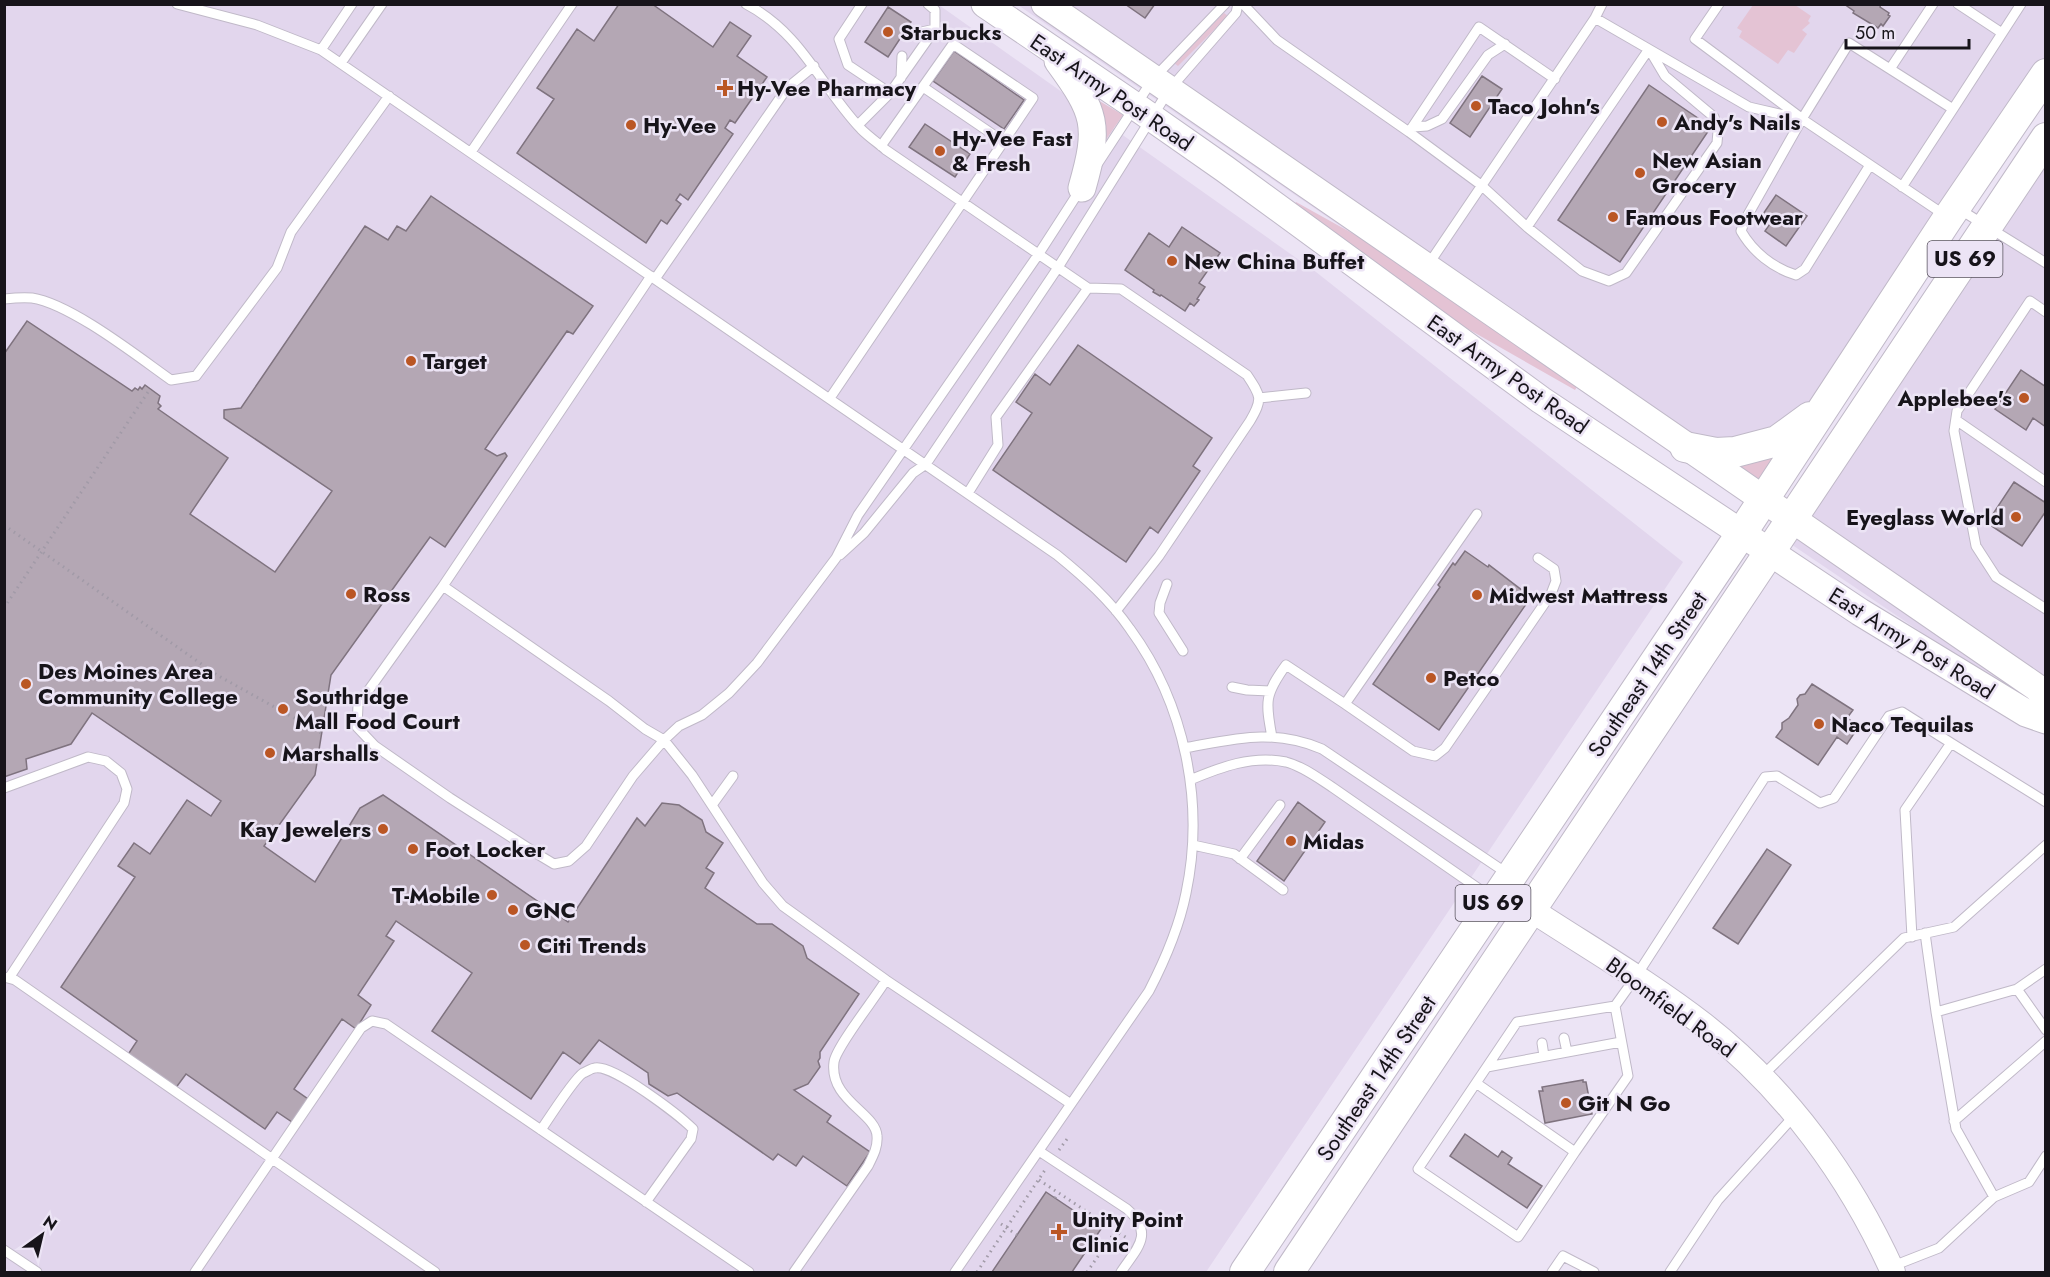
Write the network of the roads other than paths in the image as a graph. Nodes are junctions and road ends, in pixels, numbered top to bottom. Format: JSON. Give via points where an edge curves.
{"nodes":[{"id":1,"x":177,"y":4,"type":"edge"},
{"id":2,"x":352,"y":4,"type":"edge"},
{"id":3,"x":382,"y":4,"type":"edge"},
{"id":4,"x":572,"y":4,"type":"edge"},
{"id":5,"x":746,"y":4,"type":"edge"},
{"id":6,"x":862,"y":4,"type":"edge"},
{"id":7,"x":927,"y":4,"type":"edge"},
{"id":8,"x":985,"y":4,"type":"edge"},
{"id":9,"x":1045,"y":4,"type":"edge"},
{"id":10,"x":1225,"y":4,"type":"edge"},
{"id":11,"x":1238,"y":4,"type":"edge"},
{"id":12,"x":1243,"y":4,"type":"edge"},
{"id":13,"x":1602,"y":4,"type":"edge"},
{"id":14,"x":1719,"y":4,"type":"edge"},
{"id":15,"x":1958,"y":4,"type":"edge"},
{"id":16,"x":2021,"y":4,"type":"edge"},
{"id":17,"x":189,"y":5,"type":"edge"},
{"id":18,"x":1933,"y":5,"type":"edge"},
{"id":19,"x":1595,"y":18,"type":"junction"},
{"id":20,"x":935,"y":29,"type":"junction"},
{"id":21,"x":917,"y":33,"type":"dead end"},
{"id":22,"x":2002,"y":33,"type":"junction"},
{"id":23,"x":1505,"y":44,"type":"junction"},
{"id":24,"x":1048,"y":48,"type":"junction"},
{"id":25,"x":1648,"y":49,"type":"junction"},
{"id":26,"x":321,"y":50,"type":"junction"},
{"id":27,"x":902,"y":56,"type":"dead end"},
{"id":28,"x":341,"y":63,"type":"junction"},
{"id":29,"x":814,"y":66,"type":"junction"},
{"id":30,"x":1890,"y":69,"type":"junction"},
{"id":31,"x":2046,"y":74,"type":"edge"},
{"id":32,"x":901,"y":78,"type":"junction"},
{"id":33,"x":1555,"y":79,"type":"junction"},
{"id":34,"x":1161,"y":85,"type":"junction"},
{"id":35,"x":922,"y":87,"type":"junction"},
{"id":36,"x":947,"y":90,"type":"dead end"},
{"id":37,"x":890,"y":93,"type":"junction"},
{"id":38,"x":388,"y":96,"type":"junction"},
{"id":39,"x":941,"y":99,"type":"junction"},
{"id":40,"x":969,"y":105,"type":"dead end"},
{"id":41,"x":1953,"y":109,"type":"junction"},
{"id":42,"x":1144,"y":112,"type":"junction"},
{"id":43,"x":963,"y":114,"type":"junction"},
{"id":44,"x":1802,"y":119,"type":"junction"},
{"id":45,"x":993,"y":122,"type":"dead end"},
{"id":46,"x":858,"y":125,"type":"junction"},
{"id":47,"x":1411,"y":130,"type":"junction"},
{"id":48,"x":987,"y":131,"type":"junction"},
{"id":49,"x":2046,"y":138,"type":"edge"},
{"id":50,"x":1004,"y":142,"type":"junction"},
{"id":51,"x":881,"y":146,"type":"junction"},
{"id":52,"x":471,"y":152,"type":"junction"},
{"id":53,"x":1870,"y":165,"type":"junction"},
{"id":54,"x":1481,"y":185,"type":"junction"},
{"id":55,"x":1902,"y":187,"type":"junction"},
{"id":56,"x":1082,"y":188,"type":"junction"},
{"id":57,"x":963,"y":204,"type":"junction"},
{"id":58,"x":1951,"y":212,"type":"junction"},
{"id":59,"x":1987,"y":226,"type":"junction"},
{"id":60,"x":1527,"y":227,"type":"junction"},
{"id":61,"x":1038,"y":255,"type":"junction"},
{"id":62,"x":2046,"y":263,"type":"edge"},
{"id":63,"x":1427,"y":267,"type":"junction"},
{"id":64,"x":1058,"y":268,"type":"junction"},
{"id":65,"x":653,"y":277,"type":"junction"},
{"id":66,"x":1088,"y":288,"type":"junction"},
{"id":67,"x":4,"y":299,"type":"edge"},
{"id":68,"x":2046,"y":312,"type":"edge"},
{"id":69,"x":1306,"y":393,"type":"dead end"},
{"id":70,"x":830,"y":398,"type":"junction"},
{"id":71,"x":1259,"y":398,"type":"junction"},
{"id":72,"x":1824,"y":407,"type":"junction"},
{"id":73,"x":1956,"y":420,"type":"junction"},
{"id":74,"x":1685,"y":447,"type":"junction"},
{"id":75,"x":904,"y":449,"type":"junction"},
{"id":76,"x":926,"y":464,"type":"junction"},
{"id":77,"x":2046,"y":482,"type":"edge"},
{"id":78,"x":968,"y":494,"type":"junction"},
{"id":79,"x":1763,"y":501,"type":"junction"},
{"id":80,"x":1477,"y":514,"type":"dead end"},
{"id":81,"x":1791,"y":519,"type":"junction"},
{"id":82,"x":1741,"y":534,"type":"junction"},
{"id":83,"x":1769,"y":553,"type":"junction"},
{"id":84,"x":836,"y":558,"type":"junction"},
{"id":85,"x":1538,"y":558,"type":"dead end"},
{"id":86,"x":1167,"y":584,"type":"dead end"},
{"id":87,"x":443,"y":586,"type":"junction"},
{"id":88,"x":2044,"y":605,"type":"edge"},
{"id":89,"x":1116,"y":611,"type":"junction"},
{"id":90,"x":1183,"y":651,"type":"dead end"},
{"id":91,"x":1232,"y":687,"type":"dead end"},
{"id":92,"x":1270,"y":691,"type":"junction"},
{"id":93,"x":2046,"y":696,"type":"edge"},
{"id":94,"x":1345,"y":704,"type":"junction"},
{"id":95,"x":2046,"y":720,"type":"edge"},
{"id":96,"x":1272,"y":737,"type":"junction"},
{"id":97,"x":664,"y":740,"type":"junction"},
{"id":98,"x":1951,"y":743,"type":"junction"},
{"id":99,"x":1184,"y":748,"type":"junction"},
{"id":100,"x":733,"y":777,"type":"dead end"},
{"id":101,"x":1190,"y":780,"type":"junction"},
{"id":102,"x":4,"y":788,"type":"edge"},
{"id":103,"x":2046,"y":802,"type":"edge"},
{"id":104,"x":712,"y":805,"type":"junction"},
{"id":105,"x":1280,"y":805,"type":"dead end"},
{"id":106,"x":1193,"y":845,"type":"junction"},
{"id":107,"x":2046,"y":845,"type":"edge"},
{"id":108,"x":1240,"y":859,"type":"junction"},
{"id":109,"x":1503,"y":888,"type":"junction"},
{"id":110,"x":1283,"y":890,"type":"dead end"},
{"id":111,"x":1530,"y":909,"type":"junction"},
{"id":112,"x":1925,"y":933,"type":"junction"},
{"id":113,"x":1912,"y":936,"type":"junction"},
{"id":114,"x":2046,"y":969,"type":"edge"},
{"id":115,"x":7,"y":978,"type":"edge"},
{"id":116,"x":1635,"y":978,"type":"junction"},
{"id":117,"x":886,"y":980,"type":"junction"},
{"id":118,"x":2017,"y":989,"type":"junction"},
{"id":119,"x":1615,"y":1006,"type":"junction"},
{"id":120,"x":1936,"y":1012,"type":"junction"},
{"id":121,"x":2046,"y":1030,"type":"edge"},
{"id":122,"x":1564,"y":1038,"type":"dead end"},
{"id":123,"x":2046,"y":1041,"type":"edge"},
{"id":124,"x":1542,"y":1042,"type":"dead end"},
{"id":125,"x":1621,"y":1042,"type":"junction"},
{"id":126,"x":1567,"y":1052,"type":"junction"},
{"id":127,"x":1544,"y":1056,"type":"junction"},
{"id":128,"x":1487,"y":1067,"type":"junction"},
{"id":129,"x":1761,"y":1077,"type":"junction"},
{"id":130,"x":1476,"y":1083,"type":"junction"},
{"id":131,"x":1071,"y":1104,"type":"junction"},
{"id":132,"x":1796,"y":1115,"type":"junction"},
{"id":133,"x":1954,"y":1121,"type":"junction"},
{"id":134,"x":541,"y":1130,"type":"junction"},
{"id":135,"x":1039,"y":1150,"type":"junction"},
{"id":136,"x":1575,"y":1152,"type":"junction"},
{"id":137,"x":2046,"y":1156,"type":"edge"},
{"id":138,"x":272,"y":1161,"type":"junction"},
{"id":139,"x":1994,"y":1197,"type":"junction"},
{"id":140,"x":646,"y":1202,"type":"junction"},
{"id":141,"x":4,"y":1250,"type":"edge"},
{"id":142,"x":1892,"y":1270,"type":"edge"},
{"id":143,"x":37,"y":1272,"type":"edge"},
{"id":144,"x":195,"y":1272,"type":"edge"},
{"id":145,"x":432,"y":1272,"type":"edge"},
{"id":146,"x":750,"y":1272,"type":"edge"},
{"id":147,"x":794,"y":1272,"type":"edge"},
{"id":148,"x":955,"y":1272,"type":"edge"},
{"id":149,"x":1121,"y":1272,"type":"edge"},
{"id":150,"x":1245,"y":1272,"type":"edge"},
{"id":151,"x":1289,"y":1272,"type":"edge"},
{"id":152,"x":1552,"y":1272,"type":"edge"},
{"id":153,"x":1594,"y":1272,"type":"edge"},
{"id":154,"x":1670,"y":1272,"type":"edge"}],
"edges":[{"from":1,"to":17,"type":"lane"},
{"from":2,"to":26,"type":"lane"},
{"from":3,"to":28,"type":"lane"},
{"from":4,"to":52,"type":"lane"},
{"from":5,"to":29,"type":"lane","via":[[777,25]]},
{"from":6,"to":37,"type":"lane","via":[[839,39],[848,65]]},
{"from":7,"to":20,"type":"lane","via":[[935,10]]},
{"from":8,"to":24,"type":"main road","name":"East Army Post Road"},
{"from":9,"to":34,"type":"main road","name":"East Army Post Road"},
{"from":10,"to":34,"type":"lane"},
{"from":11,"to":34,"type":"lane","via":[[1236,13]]},
{"from":12,"to":47,"type":"lane","via":[[1277,40]]},
{"from":13,"to":19,"type":"lane"},
{"from":14,"to":44,"type":"lane","via":[[1695,39]]},
{"from":15,"to":22,"type":"lane"},
{"from":16,"to":22,"type":"lane"},
{"from":17,"to":26,"type":"lane","via":[[257,25]]},
{"from":18,"to":30,"type":"lane"},
{"from":19,"to":25,"type":"lane"},
{"from":19,"to":33,"type":"lane"},
{"from":20,"to":21,"type":"lane"},
{"from":20,"to":32,"type":"lane"},
{"from":22,"to":41,"type":"lane"},
{"from":23,"to":33,"type":"lane"},
{"from":23,"to":47,"type":"lane","via":[[1488,55],[1442,119]]},
{"from":23,"to":47,"type":"lane","via":[[1479,27]]},
{"from":24,"to":42,"type":"main road","name":"East Army Post Road"},
{"from":24,"to":56,"type":"main road","via":[[1079,90],[1091,116],[1093,138]]},
{"from":25,"to":44,"type":"lane","via":[[1749,106]]},
{"from":25,"to":60,"type":"lane"},
{"from":25,"to":60,"type":"lane","via":[[1665,76],[1714,117],[1717,143],[1626,273],[1609,281],[1582,271]]},
{"from":26,"to":28,"type":"lane"},
{"from":27,"to":32,"type":"lane"},
{"from":28,"to":38,"type":"lane"},
{"from":29,"to":46,"type":"lane"},
{"from":29,"to":65,"type":"lane","via":[[787,88]]},
{"from":30,"to":41,"type":"lane"},
{"from":30,"to":44,"type":"lane","via":[[1849,43]]},
{"from":31,"to":58,"type":"main road","name":"Southeast 14th Street","number":"US 69"},
{"from":32,"to":37,"type":"lane"},
{"from":33,"to":54,"type":"lane"},
{"from":34,"to":42,"type":"lane"},
{"from":34,"to":42,"type":"lane"},
{"from":34,"to":63,"type":"main road","name":"East Army Post Road"},
{"from":35,"to":39,"type":"lane"},
{"from":35,"to":50,"type":"lane","via":[[953,44],[990,73],[1033,98]]},
{"from":35,"to":51,"type":"lane"},
{"from":36,"to":39,"type":"lane"},
{"from":37,"to":46,"type":"lane"},
{"from":38,"to":52,"type":"lane"},
{"from":38,"to":67,"type":"lane","via":[[291,232],[277,268],[196,376],[171,380],[56,306],[32,298]]},
{"from":39,"to":43,"type":"lane"},
{"from":40,"to":43,"type":"lane"},
{"from":41,"to":55,"type":"lane"},
{"from":42,"to":56,"type":"lane"},
{"from":42,"to":64,"type":"lane"},
{"from":42,"to":82,"type":"main road","name":"East Army Post Road","via":[[1541,400]]},
{"from":43,"to":48,"type":"lane"},
{"from":44,"to":53,"type":"lane"},
{"from":44,"to":53,"type":"lane","via":[[1742,231],[1749,245],[1780,270],[1796,274],[1805,269]]},
{"from":45,"to":48,"type":"lane"},
{"from":46,"to":51,"type":"lane"},
{"from":47,"to":54,"type":"lane"},
{"from":48,"to":50,"type":"lane"},
{"from":49,"to":59,"type":"main road","name":"Southeast 14th Street","number":"US 69"},
{"from":50,"to":57,"type":"lane"},
{"from":51,"to":57,"type":"lane"},
{"from":52,"to":65,"type":"lane"},
{"from":53,"to":55,"type":"lane"},
{"from":54,"to":60,"type":"lane"},
{"from":54,"to":63,"type":"lane"},
{"from":55,"to":58,"type":"lane"},
{"from":56,"to":61,"type":"lane"},
{"from":57,"to":61,"type":"lane"},
{"from":57,"to":70,"type":"lane"},
{"from":58,"to":59,"type":"lane"},
{"from":58,"to":72,"type":"main road","name":"Southeast 14th Street","number":"US 69"},
{"from":59,"to":62,"type":"lane"},
{"from":59,"to":81,"type":"main road","name":"Southeast 14th Street","number":"US 69"},
{"from":61,"to":64,"type":"lane"},
{"from":61,"to":75,"type":"lane"},
{"from":63,"to":74,"type":"main road","name":"East Army Post Road"},
{"from":64,"to":66,"type":"lane"},
{"from":64,"to":76,"type":"lane"},
{"from":65,"to":70,"type":"lane"},
{"from":65,"to":87,"type":"lane"},
{"from":66,"to":71,"type":"lane","via":[[1121,289],[1247,375]]},
{"from":66,"to":78,"type":"lane","via":[[996,417],[998,446]]},
{"from":68,"to":73,"type":"lane","via":[[2030,301],[1957,411]]},
{"from":69,"to":71,"type":"lane"},
{"from":70,"to":75,"type":"lane"},
{"from":71,"to":89,"type":"lane","via":[[1250,421],[1159,556]]},
{"from":72,"to":74,"type":"main road","via":[[1777,441],[1735,452]]},
{"from":72,"to":79,"type":"main road","name":"Southeast 14th Street","number":"US 69"},
{"from":73,"to":77,"type":"lane"},
{"from":73,"to":88,"type":"lane","via":[[1954,431],[1976,546],[1996,577]]},
{"from":74,"to":79,"type":"main road","name":"East Army Post Road"},
{"from":75,"to":76,"type":"lane"},
{"from":75,"to":84,"type":"lane","via":[[858,514]]},
{"from":76,"to":78,"type":"lane"},
{"from":76,"to":84,"type":"lane","via":[[913,473],[864,533]]},
{"from":78,"to":89,"type":"lane","via":[[1057,555]]},
{"from":79,"to":81,"type":"main road","name":"East Army Post Road"},
{"from":79,"to":82,"type":"main road","name":"Southeast 14th Street","number":"US 69"},
{"from":80,"to":94,"type":"lane"},
{"from":81,"to":83,"type":"main road","name":"Southeast 14th Street","number":"US 69"},
{"from":81,"to":93,"type":"main road","name":"East Army Post Road"},
{"from":82,"to":83,"type":"main road","name":"East Army Post Road"},
{"from":82,"to":109,"type":"main road","name":"Southeast 14th Street","number":"US 69"},
{"from":83,"to":95,"type":"main road","name":"East Army Post Road","via":[[2026,713]]},
{"from":83,"to":111,"type":"main road","name":"Southeast 14th Street","number":"US 69"},
{"from":84,"to":97,"type":"lane","via":[[757,663],[729,693]]},
{"from":85,"to":94,"type":"lane","via":[[1554,569],[1556,581],[1551,594],[1435,756],[1413,751]]},
{"from":86,"to":90,"type":"lane","via":[[1159,613]]},
{"from":87,"to":97,"type":"lane"},
{"from":87,"to":97,"type":"lane","via":[[358,705],[357,727],[375,746],[554,864],[569,861],[586,846],[633,776]]},
{"from":89,"to":99,"type":"lane","via":[[1165,689]]},
{"from":91,"to":92,"type":"lane"},
{"from":92,"to":94,"type":"lane","via":[[1286,664]]},
{"from":92,"to":96,"type":"lane","via":[[1267,710]]},
{"from":96,"to":99,"type":"lane"},
{"from":96,"to":109,"type":"lane","via":[[1322,749]]},
{"from":97,"to":104,"type":"lane"},
{"from":98,"to":103,"type":"lane"},
{"from":98,"to":113,"type":"lane","via":[[1905,810]]},
{"from":98,"to":116,"type":"lane","via":[[1902,712],[1889,716],[1834,798],[1820,803],[1777,776],[1765,777]]},
{"from":99,"to":101,"type":"lane"},
{"from":100,"to":104,"type":"lane"},
{"from":101,"to":106,"type":"lane"},
{"from":101,"to":109,"type":"lane","via":[[1238,762],[1287,763]]},
{"from":102,"to":115,"type":"lane","via":[[88,757],[106,761],[121,772],[127,789],[124,803]]},
{"from":104,"to":117,"type":"lane","via":[[763,883],[783,906]]},
{"from":105,"to":108,"type":"lane"},
{"from":106,"to":108,"type":"lane","via":[[1228,851]]},
{"from":106,"to":131,"type":"lane","via":[[1186,894],[1165,960],[1149,991]]},
{"from":107,"to":112,"type":"lane","via":[[1954,927]]},
{"from":108,"to":110,"type":"lane"},
{"from":109,"to":111,"type":"lane"},
{"from":109,"to":111,"type":"lane"},
{"from":109,"to":150,"type":"main road","name":"Southeast 14th Street","number":"US 69"},
{"from":111,"to":116,"type":"street","name":"Bloomfield Road"},
{"from":111,"to":151,"type":"main road","name":"Southeast 14th Street","number":"US 69"},
{"from":112,"to":113,"type":"lane"},
{"from":112,"to":120,"type":"lane"},
{"from":113,"to":129,"type":"lane","via":[[1904,938]]},
{"from":114,"to":118,"type":"lane"},
{"from":115,"to":138,"type":"lane"},
{"from":116,"to":119,"type":"lane"},
{"from":116,"to":129,"type":"street","name":"Bloomfield Road","via":[[1705,1026]]},
{"from":117,"to":131,"type":"lane"},
{"from":117,"to":147,"type":"lane","via":[[834,1061],[836,1080],[845,1097],[877,1132],[876,1149]]},
{"from":118,"to":120,"type":"lane"},
{"from":118,"to":121,"type":"lane"},
{"from":119,"to":125,"type":"lane"},
{"from":119,"to":128,"type":"lane","via":[[1561,1019],[1517,1022]]},
{"from":120,"to":133,"type":"lane"},
{"from":122,"to":126,"type":"lane"},
{"from":123,"to":133,"type":"lane"},
{"from":124,"to":127,"type":"lane"},
{"from":125,"to":126,"type":"lane"},
{"from":125,"to":136,"type":"lane","via":[[1628,1076]]},
{"from":126,"to":127,"type":"lane"},
{"from":127,"to":128,"type":"lane"},
{"from":128,"to":130,"type":"lane"},
{"from":129,"to":132,"type":"street","name":"Bloomfield Road"},
{"from":130,"to":136,"type":"lane"},
{"from":130,"to":136,"type":"lane","via":[[1418,1169],[1518,1237]]},
{"from":131,"to":135,"type":"lane"},
{"from":132,"to":142,"type":"street","name":"Bloomfield Road","via":[[1844,1179]]},
{"from":132,"to":154,"type":"lane","via":[[1718,1200]]},
{"from":133,"to":139,"type":"lane"},
{"from":134,"to":138,"type":"lane","via":[[386,1024],[372,1021],[361,1028]]},
{"from":134,"to":140,"type":"lane"},
{"from":134,"to":140,"type":"lane","via":[[581,1074],[596,1067],[632,1084],[693,1129],[691,1139]]},
{"from":135,"to":148,"type":"lane"},
{"from":135,"to":149,"type":"lane","via":[[1127,1209],[1140,1223],[1141,1242]]},
{"from":137,"to":139,"type":"lane","via":[[2029,1182]]},
{"from":138,"to":144,"type":"lane"},
{"from":138,"to":145,"type":"lane"},
{"from":139,"to":142,"type":"lane","via":[[1939,1248]]},
{"from":140,"to":146,"type":"lane"},
{"from":141,"to":143,"type":"lane"},
{"from":152,"to":153,"type":"lane","via":[[1563,1256]]}]}
